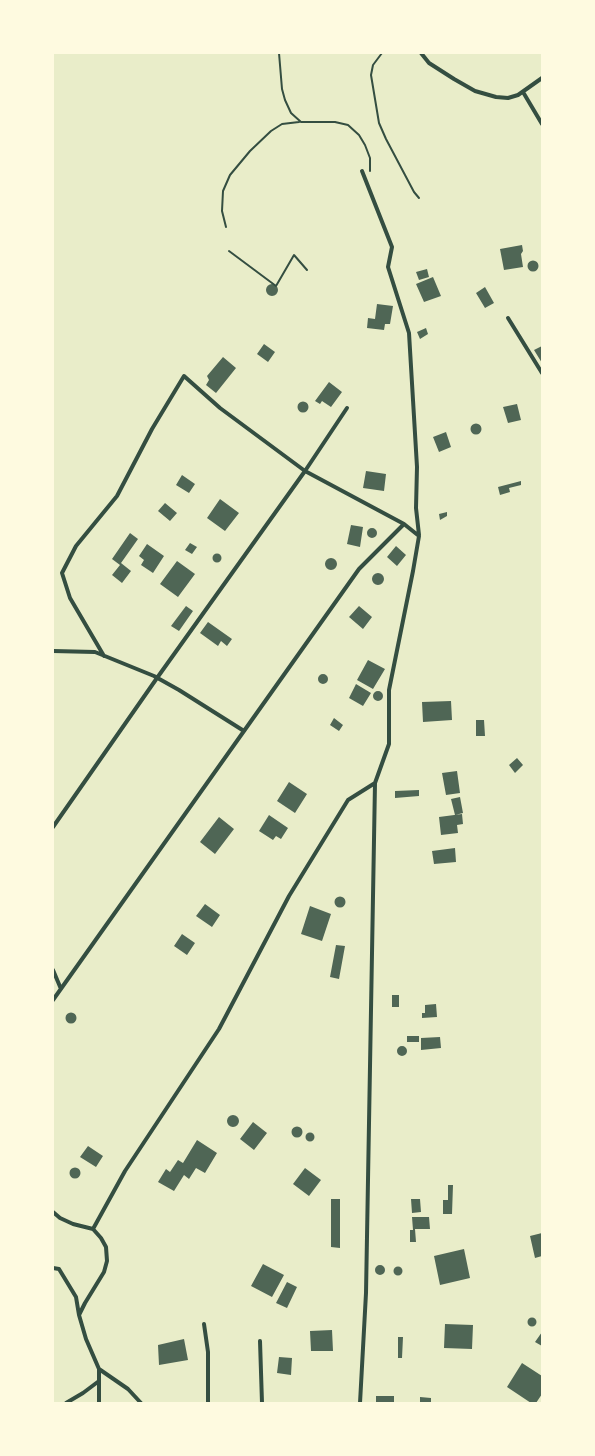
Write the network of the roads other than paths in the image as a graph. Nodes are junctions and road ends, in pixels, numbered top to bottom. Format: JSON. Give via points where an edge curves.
{"nodes":[{"id":1,"x":422,"y":53,"type":"edge"},
{"id":2,"x":542,"y":78,"type":"edge"},
{"id":3,"x":523,"y":92,"type":"junction"},
{"id":4,"x":542,"y":124,"type":"edge"},
{"id":5,"x":362,"y":171,"type":"dead end"},
{"id":6,"x":508,"y":318,"type":"dead end"},
{"id":7,"x":542,"y":373,"type":"edge"},
{"id":8,"x":347,"y":408,"type":"dead end"},
{"id":9,"x":305,"y":471,"type":"junction"},
{"id":10,"x":404,"y":524,"type":"junction"},
{"id":11,"x":419,"y":536,"type":"junction"},
{"id":12,"x":53,"y":651,"type":"edge"},
{"id":13,"x":104,"y":656,"type":"junction"},
{"id":14,"x":157,"y":678,"type":"junction"},
{"id":15,"x":244,"y":732,"type":"junction"},
{"id":16,"x":375,"y":783,"type":"junction"},
{"id":17,"x":53,"y":827,"type":"edge"},
{"id":18,"x":53,"y":970,"type":"edge"},
{"id":19,"x":61,"y":990,"type":"junction"},
{"id":20,"x":53,"y":1000,"type":"edge"},
{"id":21,"x":53,"y":1212,"type":"edge"},
{"id":22,"x":92,"y":1229,"type":"junction"},
{"id":23,"x":53,"y":1268,"type":"edge"},
{"id":24,"x":79,"y":1315,"type":"junction"},
{"id":25,"x":204,"y":1324,"type":"dead end"},
{"id":26,"x":260,"y":1341,"type":"dead end"},
{"id":27,"x":99,"y":1369,"type":"junction"},
{"id":28,"x":99,"y":1381,"type":"junction"},
{"id":29,"x":66,"y":1403,"type":"edge"},
{"id":30,"x":99,"y":1403,"type":"edge"},
{"id":31,"x":141,"y":1403,"type":"edge"},
{"id":32,"x":208,"y":1403,"type":"edge"},
{"id":33,"x":262,"y":1403,"type":"edge"},
{"id":34,"x":360,"y":1403,"type":"edge"}],
"edges":[{"from":1,"to":3,"type":"street","via":[[429,63],[475,91],[508,98]]},
{"from":2,"to":3,"type":"street"},
{"from":3,"to":4,"type":"street"},
{"from":5,"to":11,"type":"street","via":[[392,248],[388,267],[409,333]]},
{"from":6,"to":7,"type":"street"},
{"from":8,"to":9,"type":"street"},
{"from":9,"to":10,"type":"street"},
{"from":9,"to":13,"type":"street","via":[[220,408],[184,376],[152,429],[117,496],[76,546],[62,573],[70,598]]},
{"from":9,"to":14,"type":"street"},
{"from":10,"to":11,"type":"street"},
{"from":10,"to":15,"type":"street","via":[[359,569]]},
{"from":11,"to":16,"type":"street","via":[[389,690],[389,744]]},
{"from":12,"to":13,"type":"street","via":[[95,652]]},
{"from":13,"to":14,"type":"street"},
{"from":14,"to":15,"type":"street"},
{"from":14,"to":17,"type":"street"},
{"from":15,"to":19,"type":"street"},
{"from":16,"to":22,"type":"street","via":[[348,800],[289,896],[219,1029],[125,1171]]},
{"from":16,"to":34,"type":"street","via":[[366,1293]]},
{"from":18,"to":19,"type":"street"},
{"from":19,"to":20,"type":"street"},
{"from":21,"to":22,"type":"street","via":[[73,1224]]},
{"from":22,"to":24,"type":"street","via":[[106,1247],[107,1260],[104,1272]]},
{"from":23,"to":24,"type":"street","via":[[59,1269],[76,1297]]},
{"from":24,"to":27,"type":"street"},
{"from":25,"to":32,"type":"street","via":[[208,1352]]},
{"from":26,"to":33,"type":"street"},
{"from":27,"to":28,"type":"street"},
{"from":27,"to":31,"type":"street","via":[[128,1389]]},
{"from":28,"to":29,"type":"street"},
{"from":28,"to":30,"type":"street"}]}
